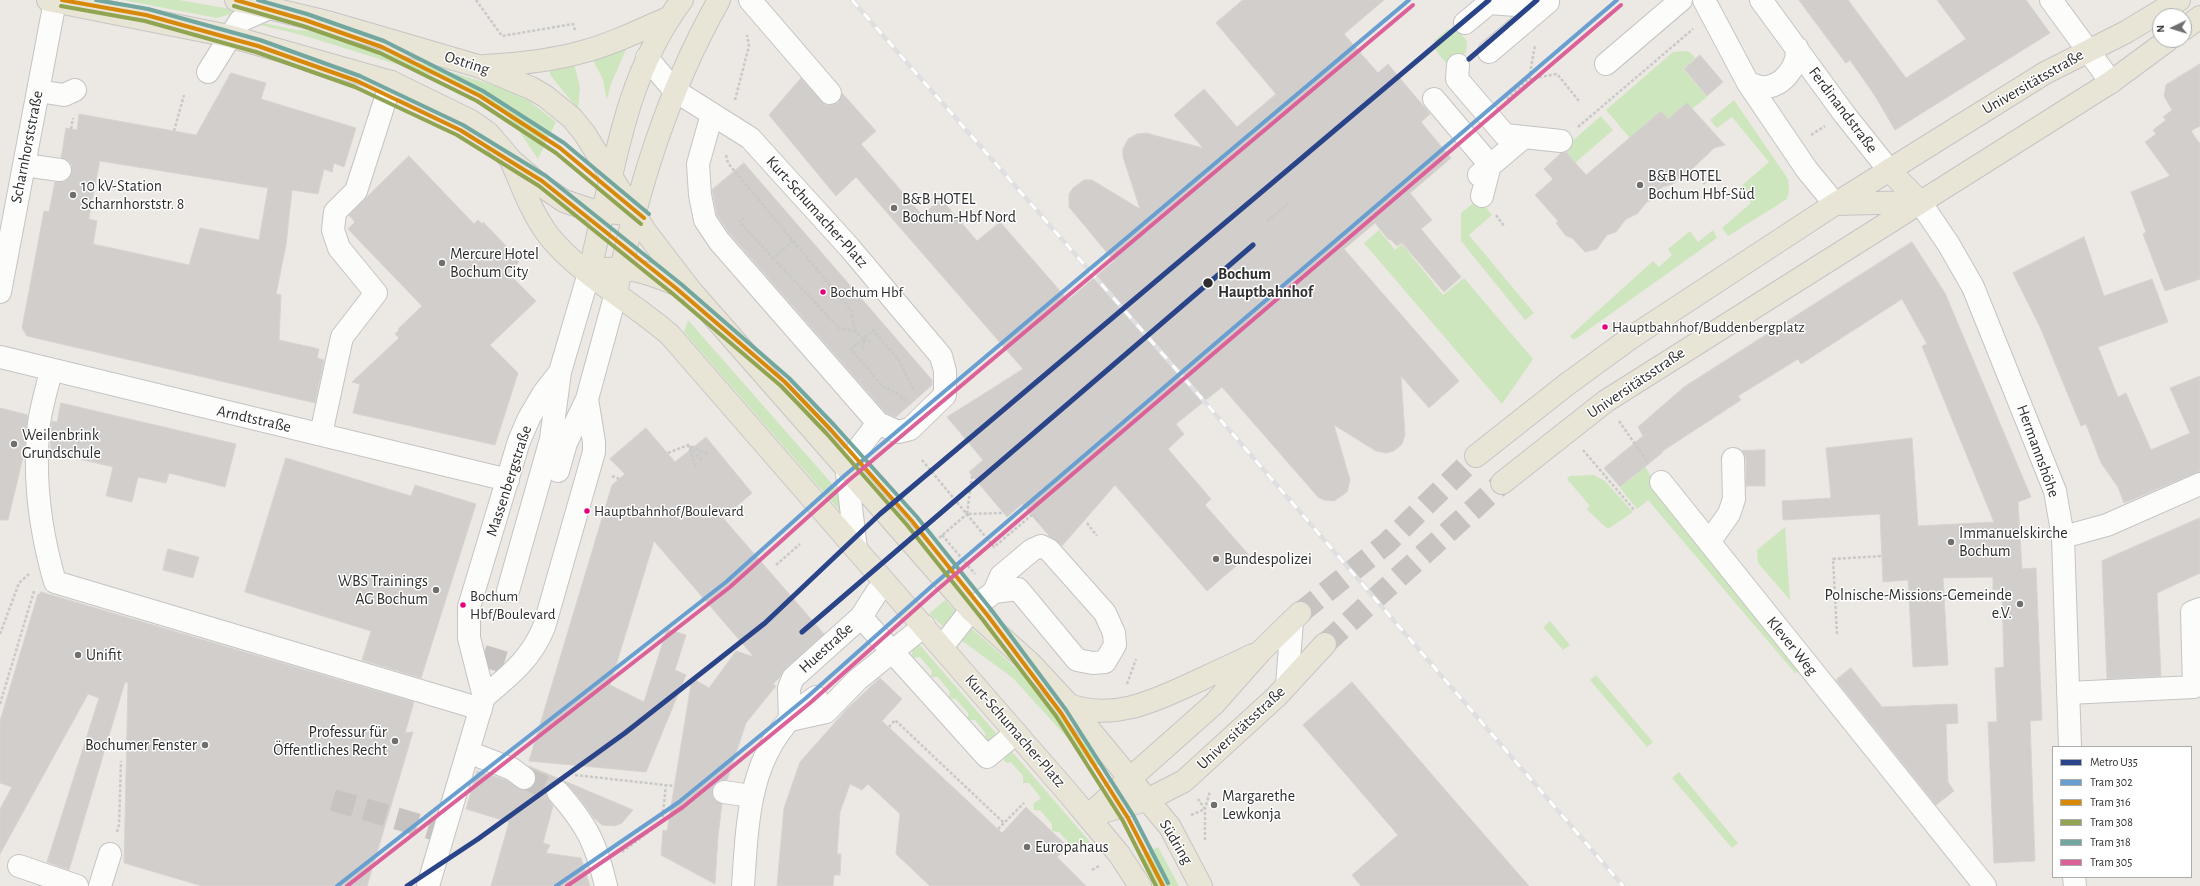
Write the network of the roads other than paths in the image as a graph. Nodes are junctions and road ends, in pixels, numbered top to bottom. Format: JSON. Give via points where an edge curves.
{"nodes":[{"id":1,"x":52,"y":0,"type":"edge"},
{"id":2,"x":236,"y":0,"type":"edge"},
{"id":3,"x":718,"y":0,"type":"edge"},
{"id":4,"x":750,"y":0,"type":"edge"},
{"id":5,"x":1681,"y":0,"type":"edge"},
{"id":6,"x":1761,"y":0,"type":"edge"},
{"id":7,"x":2051,"y":0,"type":"edge"},
{"id":8,"x":2179,"y":0,"type":"edge"},
{"id":9,"x":1546,"y":4,"type":"edge"},
{"id":10,"x":1708,"y":6,"type":"edge"},
{"id":11,"x":269,"y":8,"type":"junction"},
{"id":12,"x":676,"y":8,"type":"edge"},
{"id":13,"x":1465,"y":23,"type":"dead end"},
{"id":14,"x":229,"y":36,"type":"junction"},
{"id":15,"x":1797,"y":48,"type":"junction"},
{"id":16,"x":2157,"y":48,"type":"edge"},
{"id":17,"x":2088,"y":50,"type":"junction"},
{"id":18,"x":1489,"y":52,"type":"dead end"},
{"id":19,"x":647,"y":58,"type":"junction"},
{"id":20,"x":1606,"y":64,"type":"dead end"},
{"id":21,"x":478,"y":66,"type":"junction"},
{"id":22,"x":208,"y":72,"type":"dead end"},
{"id":23,"x":391,"y":82,"type":"junction"},
{"id":24,"x":2111,"y":82,"type":"junction"},
{"id":25,"x":1748,"y":83,"type":"junction"},
{"id":26,"x":75,"y":90,"type":"dead end"},
{"id":27,"x":674,"y":90,"type":"junction"},
{"id":28,"x":38,"y":91,"type":"junction"},
{"id":29,"x":830,"y":93,"type":"dead end"},
{"id":30,"x":712,"y":114,"type":"junction"},
{"id":31,"x":1524,"y":137,"type":"junction"},
{"id":32,"x":1561,"y":141,"type":"road end"},
{"id":33,"x":511,"y":160,"type":"junction"},
{"id":34,"x":24,"y":165,"type":"junction"},
{"id":35,"x":1490,"y":165,"type":"junction"},
{"id":36,"x":60,"y":170,"type":"dead end"},
{"id":37,"x":1889,"y":170,"type":"junction"},
{"id":38,"x":612,"y":177,"type":"junction"},
{"id":39,"x":1476,"y":189,"type":"dead end"},
{"id":40,"x":1920,"y":202,"type":"junction"},
{"id":41,"x":1834,"y":204,"type":"junction"},
{"id":42,"x":604,"y":212,"type":"junction"},
{"id":43,"x":635,"y":215,"type":"junction"},
{"id":44,"x":6,"y":228,"type":"edge"},
{"id":45,"x":621,"y":268,"type":"junction"},
{"id":46,"x":590,"y":273,"type":"junction"},
{"id":47,"x":691,"y":291,"type":"junction"},
{"id":48,"x":0,"y":292,"type":"edge"},
{"id":49,"x":616,"y":293,"type":"junction"},
{"id":50,"x":0,"y":357,"type":"edge"},
{"id":51,"x":51,"y":370,"type":"junction"},
{"id":52,"x":560,"y":372,"type":"junction"},
{"id":53,"x":587,"y":399,"type":"junction"},
{"id":54,"x":565,"y":420,"type":"junction"},
{"id":55,"x":878,"y":423,"type":"junction"},
{"id":56,"x":320,"y":434,"type":"junction"},
{"id":57,"x":1476,"y":456,"type":"tunnel mouth"},
{"id":58,"x":1733,"y":459,"type":"dead end"},
{"id":59,"x":846,"y":465,"type":"junction"},
{"id":60,"x":508,"y":480,"type":"junction"},
{"id":61,"x":1661,"y":482,"type":"road end"},
{"id":62,"x":1502,"y":483,"type":"tunnel mouth"},
{"id":63,"x":2200,"y":484,"type":"edge"},
{"id":64,"x":2063,"y":536,"type":"junction"},
{"id":65,"x":1709,"y":542,"type":"junction"},
{"id":66,"x":856,"y":549,"type":"junction"},
{"id":67,"x":886,"y":584,"type":"junction"},
{"id":68,"x":986,"y":585,"type":"junction"},
{"id":69,"x":515,"y":593,"type":"dead end"},
{"id":70,"x":2200,"y":609,"type":"edge"},
{"id":71,"x":971,"y":610,"type":"junction"},
{"id":72,"x":861,"y":617,"type":"junction"},
{"id":73,"x":1296,"y":617,"type":"joint"},
{"id":74,"x":924,"y":626,"type":"junction"},
{"id":75,"x":1325,"y":644,"type":"tunnel mouth"},
{"id":76,"x":942,"y":647,"type":"junction"},
{"id":77,"x":892,"y":652,"type":"junction"},
{"id":78,"x":1261,"y":652,"type":"junction"},
{"id":79,"x":1287,"y":685,"type":"junction"},
{"id":80,"x":2068,"y":693,"type":"junction"},
{"id":81,"x":818,"y":702,"type":"junction"},
{"id":82,"x":483,"y":703,"type":"junction"},
{"id":83,"x":1069,"y":705,"type":"junction"},
{"id":84,"x":1016,"y":733,"type":"junction"},
{"id":85,"x":2070,"y":746,"type":"edge"},
{"id":86,"x":468,"y":752,"type":"junction"},
{"id":87,"x":524,"y":778,"type":"tunnel mouth"},
{"id":88,"x":1129,"y":778,"type":"junction"},
{"id":89,"x":563,"y":784,"type":"tunnel mouth"},
{"id":90,"x":724,"y":792,"type":"dead end"},
{"id":91,"x":751,"y":796,"type":"junction"},
{"id":92,"x":1147,"y":800,"type":"junction"},
{"id":93,"x":1087,"y":816,"type":"junction"},
{"id":94,"x":110,"y":854,"type":"road end"},
{"id":95,"x":19,"y":866,"type":"dead end"},
{"id":96,"x":77,"y":886,"type":"edge"},
{"id":97,"x":100,"y":886,"type":"edge"},
{"id":98,"x":428,"y":886,"type":"edge"},
{"id":99,"x":606,"y":886,"type":"edge"},
{"id":100,"x":743,"y":886,"type":"edge"},
{"id":101,"x":1140,"y":886,"type":"edge"},
{"id":102,"x":1201,"y":886,"type":"edge"},
{"id":103,"x":1985,"y":886,"type":"edge"}],
"edges":[{"from":1,"to":14,"type":"main road"},
{"from":1,"to":28,"type":"street","name":"Scharnhorststraße"},
{"from":2,"to":11,"type":"main road","name":"Ostring"},
{"from":3,"to":27,"type":"main road"},
{"from":4,"to":29,"type":"street"},
{"from":5,"to":20,"type":"street"},
{"from":6,"to":15,"type":"street","name":"Ferdinandstraße"},
{"from":7,"to":17,"type":"street"},
{"from":8,"to":17,"type":"main road","name":"Universitätsstraße","via":[[2126,32]]},
{"from":9,"to":13,"type":"street","via":[[1488,3]]},
{"from":9,"to":18,"type":"street"},
{"from":10,"to":25,"type":"street"},
{"from":11,"to":14,"type":"street","via":[[240,21]]},
{"from":11,"to":21,"type":"main road","name":"Ostring"},
{"from":12,"to":19,"type":"main road"},
{"from":12,"to":21,"type":"main road","via":[[619,39],[582,52],[524,63]]},
{"from":14,"to":22,"type":"street"},
{"from":14,"to":23,"type":"main road"},
{"from":15,"to":25,"type":"street","name":"Ferdinandstraße","via":[[1798,57],[1784,80],[1760,87]]},
{"from":15,"to":37,"type":"street","name":"Ferdinandstraße","via":[[1845,115]]},
{"from":16,"to":24,"type":"main road","name":"Universitätsstraße"},
{"from":17,"to":24,"type":"street"},
{"from":17,"to":37,"type":"main road","name":"Universitätsstraße","via":[[2045,73]]},
{"from":19,"to":27,"type":"street","name":"Kurt-Schumacher-Platz"},
{"from":19,"to":38,"type":"main road","via":[[624,120]]},
{"from":21,"to":38,"type":"main road","name":"Ostring","via":[[531,88],[557,105],[585,134]]},
{"from":23,"to":33,"type":"main road","via":[[471,120],[488,133]]},
{"from":23,"to":56,"type":"street","via":[[356,191],[335,212],[333,230],[339,248],[376,293],[342,337]]},
{"from":24,"to":40,"type":"main road","name":"Universitätsstraße"},
{"from":25,"to":41,"type":"street","via":[[1791,148]]},
{"from":26,"to":28,"type":"street","via":[[64,95]]},
{"from":27,"to":30,"type":"street","name":"Kurt-Schumacher-Platz"},
{"from":27,"to":43,"type":"main road"},
{"from":28,"to":34,"type":"street","name":"Scharnhorststraße"},
{"from":30,"to":55,"type":"street","name":"Kurt-Schumacher-Platz","via":[[698,164],[705,220],[810,347]]},
{"from":30,"to":55,"type":"street","name":"Kurt-Schumacher-Platz","via":[[750,138],[854,252],[941,356],[945,371],[945,395],[910,429],[898,432]]},
{"from":31,"to":32,"type":"street"},
{"from":31,"to":35,"type":"street"},
{"from":31,"to":35,"type":"street","via":[[1505,135],[1460,72],[1426,100]]},
{"from":33,"to":42,"type":"main road","via":[[564,201]]},
{"from":33,"to":46,"type":"main road","via":[[542,226],[563,251]]},
{"from":34,"to":36,"type":"street"},
{"from":34,"to":44,"type":"street","name":"Scharnhorststraße"},
{"from":35,"to":39,"type":"street"},
{"from":37,"to":40,"type":"main road"},
{"from":37,"to":41,"type":"main road","name":"Universitätsstraße"},
{"from":38,"to":42,"type":"main road"},
{"from":38,"to":43,"type":"main road"},
{"from":40,"to":41,"type":"main road"},
{"from":40,"to":62,"type":"main road","name":"Universitätsstraße","via":[[1606,401]]},
{"from":40,"to":64,"type":"street","name":"Hermannshöhe","via":[[1949,244],[1973,287],[2055,491]]},
{"from":41,"to":57,"type":"main road","name":"Universitätsstraße","via":[[1629,339]]},
{"from":42,"to":43,"type":"main road"},
{"from":42,"to":46,"type":"main road"},
{"from":43,"to":45,"type":"main road"},
{"from":43,"to":47,"type":"main road"},
{"from":44,"to":48,"type":"street","name":"Scharnhorststraße"},
{"from":45,"to":46,"type":"main road"},
{"from":45,"to":47,"type":"main road","via":[[659,277]]},
{"from":45,"to":49,"type":"main road"},
{"from":46,"to":49,"type":"main road","name":"Kurt-Schumacher-Platz"},
{"from":46,"to":52,"type":"street","name":"Massenbergstraße"},
{"from":47,"to":59,"type":"main road"},
{"from":49,"to":53,"type":"street"},
{"from":49,"to":66,"type":"main road","name":"Kurt-Schumacher-Platz","via":[[670,335]]},
{"from":50,"to":51,"type":"street","name":"Arndtstraße"},
{"from":51,"to":56,"type":"street","name":"Arndtstraße"},
{"from":51,"to":82,"type":"street","via":[[38,432],[37,492],[55,582]]},
{"from":52,"to":54,"type":"street"},
{"from":52,"to":60,"type":"street","name":"Massenbergstraße","via":[[529,418]]},
{"from":53,"to":54,"type":"street"},
{"from":53,"to":82,"type":"street","via":[[594,452],[544,627],[532,652]]},
{"from":54,"to":69,"type":"street","via":[[566,442]]},
{"from":55,"to":59,"type":"street"},
{"from":56,"to":60,"type":"street","name":"Arndtstraße"},
{"from":58,"to":65,"type":"street","via":[[1734,499],[1729,514]]},
{"from":59,"to":66,"type":"street"},
{"from":59,"to":71,"type":"main road"},
{"from":60,"to":82,"type":"street","name":"Massenbergstraße","via":[[469,607],[472,655]]},
{"from":61,"to":65,"type":"street","name":"Klever Weg"},
{"from":63,"to":64,"type":"street","via":[[2107,525]]},
{"from":64,"to":80,"type":"street","name":"Hermannshöhe"},
{"from":65,"to":103,"type":"street","name":"Klever Weg"},
{"from":66,"to":67,"type":"main road","name":"Kurt-Schumacher-Platz"},
{"from":67,"to":72,"type":"street","name":"Huestraße","via":[[877,592]]},
{"from":67,"to":74,"type":"main road","name":"Kurt-Schumacher-Platz"},
{"from":68,"to":68,"type":"street","via":[[1018,589],[1077,660],[1105,662],[1115,645],[1114,633],[1105,614],[1049,550],[1041,546]]},
{"from":68,"to":71,"type":"street"},
{"from":70,"to":80,"type":"street","via":[[2192,612],[2194,687]]},
{"from":71,"to":76,"type":"street"},
{"from":71,"to":83,"type":"main road","via":[[1031,664]]},
{"from":72,"to":77,"type":"street"},
{"from":72,"to":81,"type":"street","name":"Huestraße","via":[[792,678],[790,688]]},
{"from":73,"to":78,"type":"main road"},
{"from":73,"to":79,"type":"street"},
{"from":74,"to":76,"type":"main road","name":"Kurt-Schumacher-Platz"},
{"from":74,"to":77,"type":"street"},
{"from":75,"to":79,"type":"main road","name":"Universitätsstraße"},
{"from":76,"to":84,"type":"main road","name":"Kurt-Schumacher-Platz"},
{"from":77,"to":81,"type":"street","via":[[857,680]]},
{"from":77,"to":84,"type":"street","via":[[987,757]]},
{"from":78,"to":83,"type":"main road","via":[[1134,708],[1095,712]]},
{"from":78,"to":88,"type":"main road","via":[[1214,704]]},
{"from":79,"to":92,"type":"main road","name":"Universitätsstraße","via":[[1184,781]]},
{"from":80,"to":85,"type":"street","name":"Hermannshöhe"},
{"from":81,"to":91,"type":"street","via":[[773,740],[759,769]]},
{"from":82,"to":86,"type":"street"},
{"from":83,"to":88,"type":"main road"},
{"from":84,"to":93,"type":"main road","name":"Kurt-Schumacher-Platz"},
{"from":86,"to":87,"type":"street","via":[[512,769]]},
{"from":86,"to":98,"type":"street"},
{"from":88,"to":92,"type":"main road"},
{"from":88,"to":93,"type":"main road"},
{"from":89,"to":99,"type":"street","via":[[574,810],[589,831]]},
{"from":90,"to":91,"type":"street"},
{"from":91,"to":100,"type":"street"},
{"from":92,"to":93,"type":"main road"},
{"from":92,"to":102,"type":"main road","name":"Südring","via":[[1170,827]]},
{"from":93,"to":101,"type":"main road","via":[[1119,854]]},
{"from":94,"to":97,"type":"street"},
{"from":95,"to":96,"type":"street"}]}
